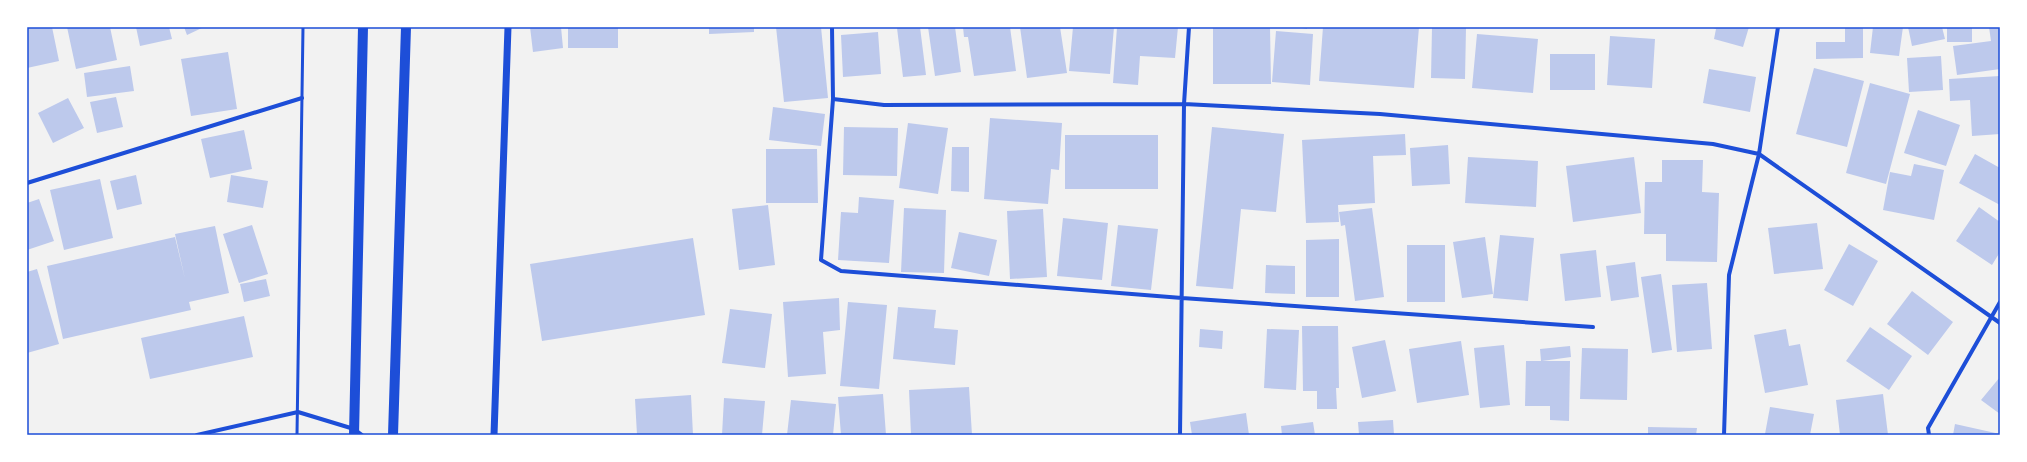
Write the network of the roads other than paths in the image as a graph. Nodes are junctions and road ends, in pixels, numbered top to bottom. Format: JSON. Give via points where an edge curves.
{"nodes":[{"id":1,"x":303,"y":27,"type":"edge"},
{"id":2,"x":363,"y":27,"type":"edge"},
{"id":3,"x":406,"y":27,"type":"edge"},
{"id":4,"x":508,"y":27,"type":"edge"},
{"id":5,"x":832,"y":27,"type":"edge"},
{"id":6,"x":1188,"y":27,"type":"edge"},
{"id":7,"x":1778,"y":27,"type":"edge"},
{"id":8,"x":302,"y":98,"type":"junction"},
{"id":9,"x":833,"y":99,"type":"junction"},
{"id":10,"x":1184,"y":104,"type":"junction"},
{"id":11,"x":1759,"y":154,"type":"junction"},
{"id":12,"x":27,"y":183,"type":"edge"},
{"id":13,"x":1182,"y":298,"type":"junction"},
{"id":14,"x":2000,"y":302,"type":"edge"},
{"id":15,"x":1991,"y":316,"type":"junction"},
{"id":16,"x":2000,"y":323,"type":"edge"},
{"id":17,"x":1593,"y":327,"type":"dead end"},
{"id":18,"x":298,"y":412,"type":"junction"},
{"id":19,"x":357,"y":433,"type":"edge"},
{"id":20,"x":197,"y":435,"type":"edge"},
{"id":21,"x":297,"y":435,"type":"edge"},
{"id":22,"x":393,"y":435,"type":"edge"},
{"id":23,"x":494,"y":435,"type":"edge"},
{"id":24,"x":1180,"y":435,"type":"edge"},
{"id":25,"x":1724,"y":435,"type":"edge"},
{"id":26,"x":1929,"y":435,"type":"edge"}],
"edges":[{"from":1,"to":8,"type":"lane"},
{"from":2,"to":19,"type":"main road"},
{"from":3,"to":22,"type":"main road"},
{"from":4,"to":23,"type":"street"},
{"from":5,"to":9,"type":"street"},
{"from":6,"to":10,"type":"street"},
{"from":7,"to":11,"type":"street"},
{"from":8,"to":12,"type":"street"},
{"from":8,"to":18,"type":"lane"},
{"from":9,"to":10,"type":"street","via":[[884,105]]},
{"from":9,"to":13,"type":"street","via":[[821,260],[840,271]]},
{"from":10,"to":11,"type":"street","via":[[1380,114],[1713,144]]},
{"from":10,"to":13,"type":"street"},
{"from":11,"to":15,"type":"street"},
{"from":11,"to":25,"type":"street","via":[[1728,275]]},
{"from":13,"to":17,"type":"street"},
{"from":13,"to":24,"type":"street"},
{"from":14,"to":15,"type":"street"},
{"from":15,"to":16,"type":"street"},
{"from":15,"to":26,"type":"street","via":[[1928,428]]},
{"from":18,"to":19,"type":"street"},
{"from":18,"to":20,"type":"street"},
{"from":18,"to":21,"type":"lane"}]}
